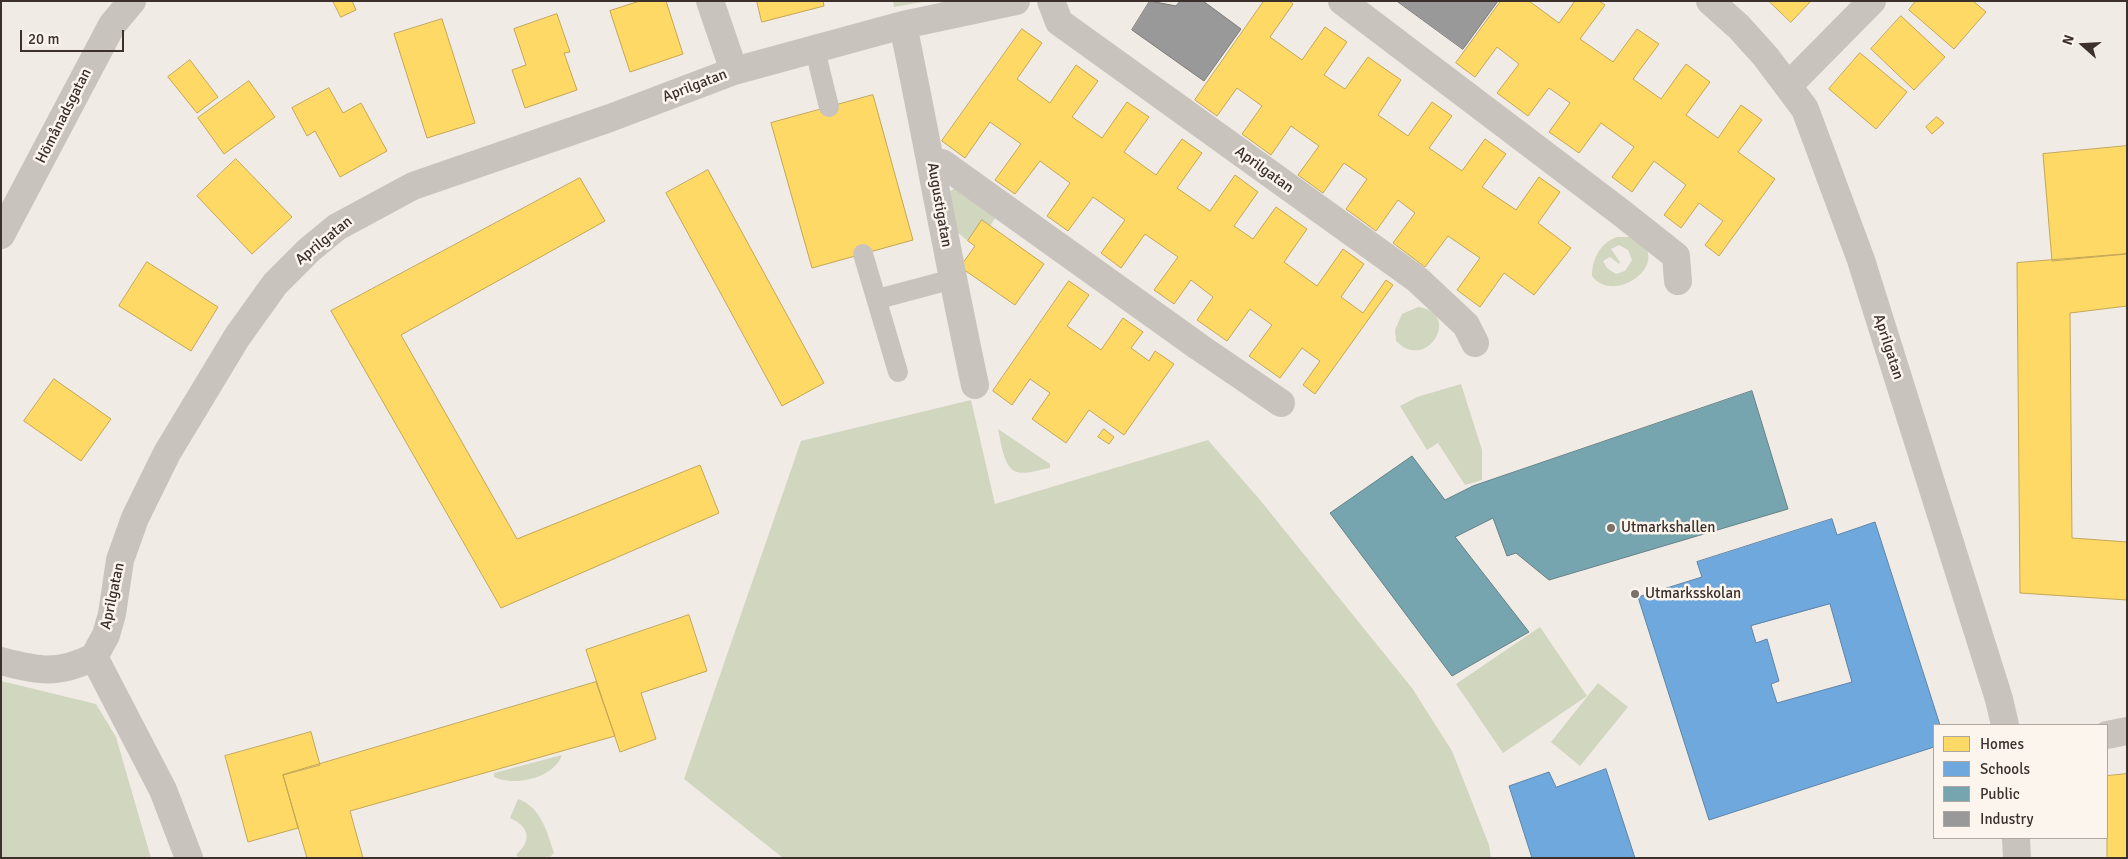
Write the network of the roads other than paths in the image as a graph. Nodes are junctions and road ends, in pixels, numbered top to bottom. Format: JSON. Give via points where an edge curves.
{"nodes":[{"id":1,"x":132,"y":1,"type":"edge"},
{"id":2,"x":710,"y":1,"type":"edge"},
{"id":3,"x":1016,"y":1,"type":"edge"},
{"id":4,"x":1051,"y":1,"type":"edge"},
{"id":5,"x":1342,"y":1,"type":"edge"},
{"id":6,"x":1710,"y":1,"type":"edge"},
{"id":7,"x":1872,"y":1,"type":"edge"},
{"id":8,"x":903,"y":25,"type":"junction"},
{"id":9,"x":815,"y":50,"type":"junction"},
{"id":10,"x":734,"y":71,"type":"junction"},
{"id":11,"x":1789,"y":85,"type":"junction"},
{"id":12,"x":829,"y":107,"type":"dead end"},
{"id":13,"x":933,"y":165,"type":"junction"},
{"id":14,"x":1,"y":235,"type":"edge"},
{"id":15,"x":863,"y":254,"type":"dead end"},
{"id":16,"x":952,"y":280,"type":"junction"},
{"id":17,"x":1678,"y":280,"type":"dead end"},
{"id":18,"x":878,"y":299,"type":"junction"},
{"id":19,"x":1475,"y":343,"type":"dead end"},
{"id":20,"x":898,"y":372,"type":"dead end"},
{"id":21,"x":975,"y":385,"type":"dead end"},
{"id":22,"x":1281,"y":403,"type":"dead end"},
{"id":23,"x":94,"y":657,"type":"junction"},
{"id":24,"x":1,"y":661,"type":"edge"},
{"id":25,"x":2005,"y":724,"type":"edge"},
{"id":26,"x":2127,"y":731,"type":"edge"},
{"id":27,"x":2108,"y":735,"type":"edge"},
{"id":28,"x":2016,"y":839,"type":"edge"},
{"id":29,"x":189,"y":858,"type":"edge"},
{"id":30,"x":2017,"y":858,"type":"edge"}],
"edges":[{"from":1,"to":14,"type":"street","name":"Hömånadsgatan","via":[[112,25]]},
{"from":2,"to":10,"type":"street"},
{"from":3,"to":8,"type":"street","name":"Aprilgatan"},
{"from":4,"to":19,"type":"street","name":"Aprilgatan","via":[[1059,22],[1418,280],[1466,325]]},
{"from":5,"to":17,"type":"street","via":[[1676,256]]},
{"from":6,"to":11,"type":"street","name":"Aprilgatan","via":[[1739,26]]},
{"from":7,"to":11,"type":"street"},
{"from":8,"to":9,"type":"street","name":"Aprilgatan"},
{"from":8,"to":13,"type":"street","name":"Augustigatan"},
{"from":9,"to":10,"type":"street","name":"Aprilgatan"},
{"from":9,"to":12,"type":"lane"},
{"from":10,"to":23,"type":"street","name":"Aprilgatan","via":[[413,186],[337,227],[309,250],[275,284],[237,338],[167,453],[135,518],[120,560],[106,636]]},
{"from":11,"to":25,"type":"street","name":"Aprilgatan","via":[[1805,109],[1860,260]]},
{"from":13,"to":16,"type":"street","name":"Augustigatan"},
{"from":13,"to":22,"type":"street","via":[[942,163]]},
{"from":15,"to":18,"type":"lane"},
{"from":16,"to":18,"type":"lane"},
{"from":16,"to":21,"type":"street","name":"Augustigatan"},
{"from":18,"to":20,"type":"lane"},
{"from":23,"to":24,"type":"street","via":[[56,671]]},
{"from":23,"to":29,"type":"street","via":[[163,790]]},
{"from":26,"to":27,"type":"street"},
{"from":28,"to":30,"type":"street"}]}
